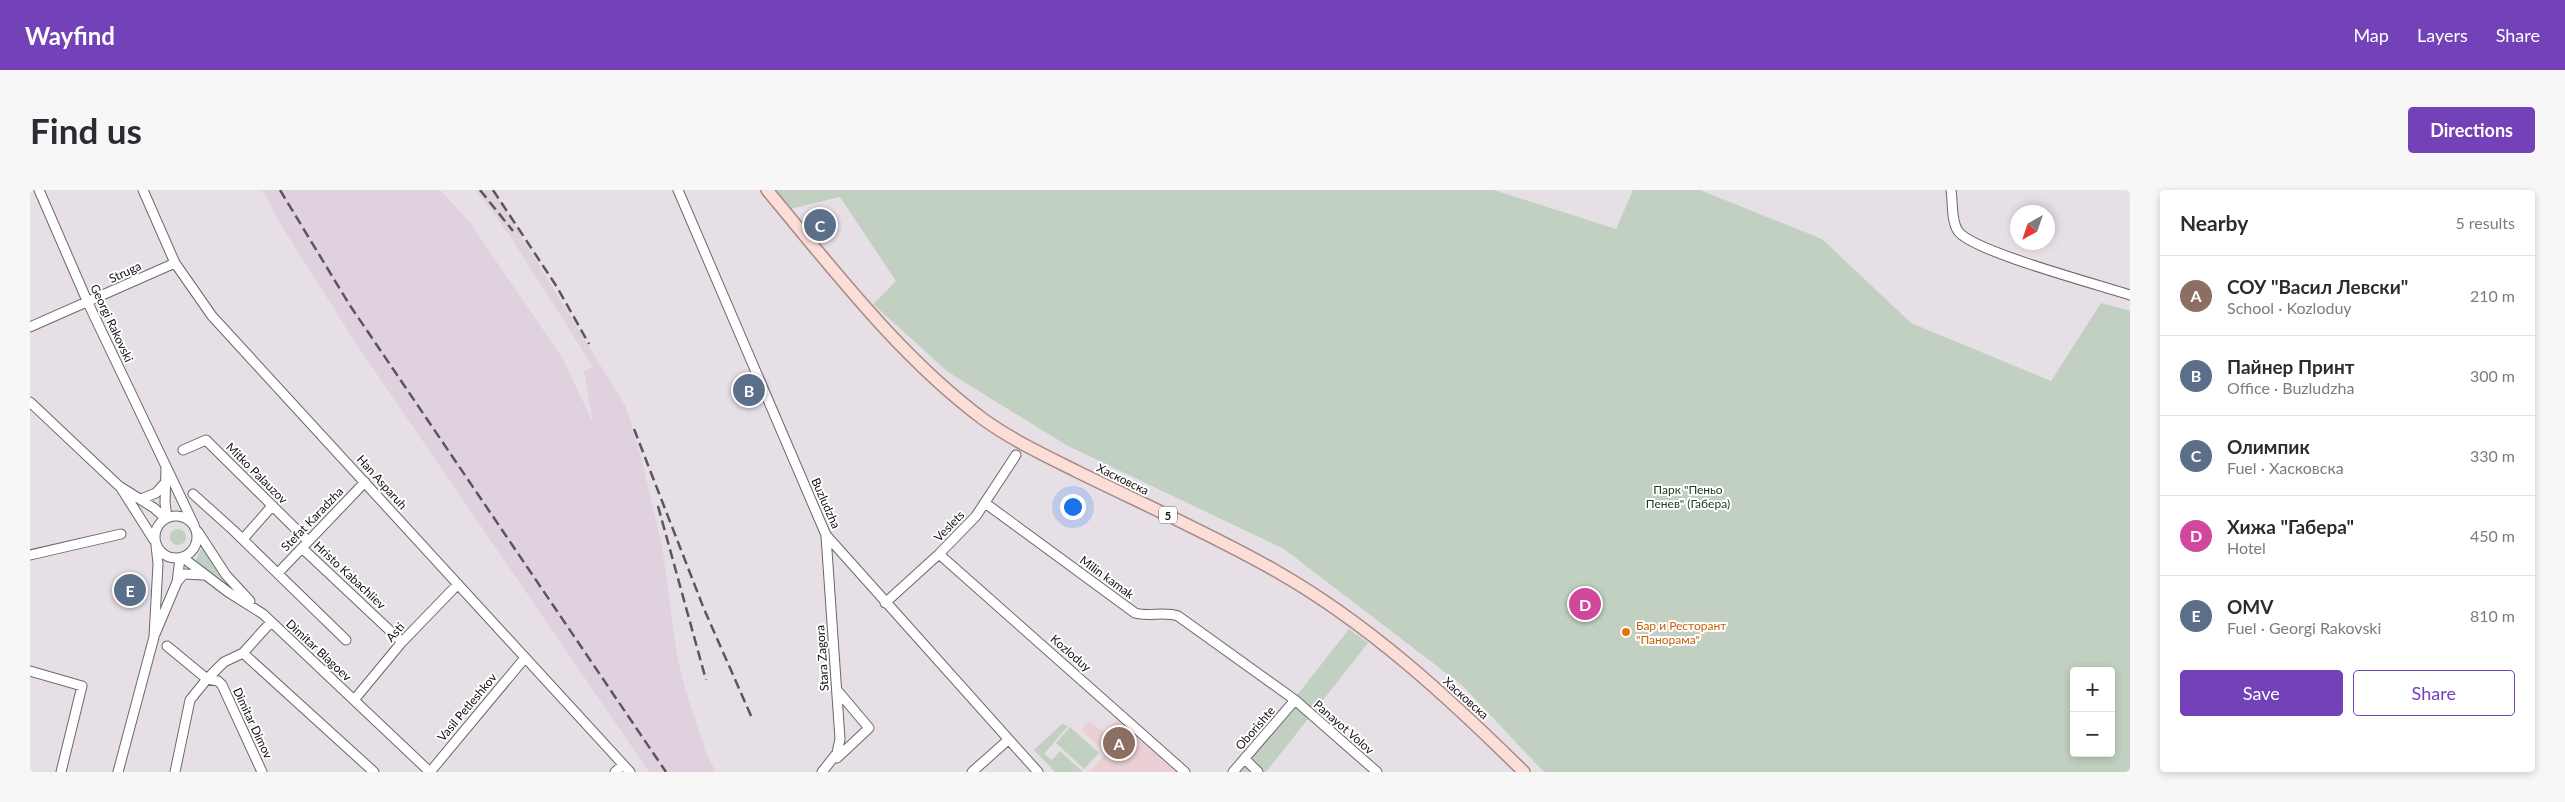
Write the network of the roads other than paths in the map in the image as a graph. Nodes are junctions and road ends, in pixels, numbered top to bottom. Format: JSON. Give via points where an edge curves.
{"nodes":[{"id":1,"x":39,"y":190,"type":"edge"},
{"id":2,"x":143,"y":190,"type":"edge"},
{"id":3,"x":678,"y":190,"type":"edge"},
{"id":4,"x":768,"y":190,"type":"edge"},
{"id":5,"x":1951,"y":190,"type":"edge"},
{"id":6,"x":175,"y":263,"type":"junction"},
{"id":7,"x":2130,"y":295,"type":"edge"},
{"id":8,"x":88,"y":303,"type":"junction"},
{"id":9,"x":30,"y":327,"type":"edge"},
{"id":10,"x":30,"y":402,"type":"edge"},
{"id":11,"x":184,"y":450,"type":"dead end"},
{"id":12,"x":1016,"y":455,"type":"dead end"},
{"id":13,"x":166,"y":465,"type":"junction"},
{"id":14,"x":364,"y":482,"type":"junction"},
{"id":15,"x":165,"y":483,"type":"junction"},
{"id":16,"x":119,"y":486,"type":"junction"},
{"id":17,"x":193,"y":494,"type":"dead end"},
{"id":18,"x":141,"y":499,"type":"junction"},
{"id":19,"x":985,"y":503,"type":"junction"},
{"id":20,"x":272,"y":506,"type":"junction"},
{"id":21,"x":166,"y":518,"type":"junction"},
{"id":22,"x":195,"y":527,"type":"junction"},
{"id":23,"x":122,"y":534,"type":"dead end"},
{"id":24,"x":826,"y":535,"type":"junction"},
{"id":25,"x":243,"y":539,"type":"junction"},
{"id":26,"x":155,"y":543,"type":"junction"},
{"id":27,"x":305,"y":544,"type":"junction"},
{"id":28,"x":939,"y":554,"type":"junction"},
{"id":29,"x":30,"y":555,"type":"edge"},
{"id":30,"x":181,"y":558,"type":"junction"},
{"id":31,"x":278,"y":573,"type":"junction"},
{"id":32,"x":206,"y":576,"type":"junction"},
{"id":33,"x":177,"y":582,"type":"junction"},
{"id":34,"x":458,"y":584,"type":"junction"},
{"id":35,"x":885,"y":602,"type":"junction"},
{"id":36,"x":263,"y":614,"type":"junction"},
{"id":37,"x":272,"y":622,"type":"junction"},
{"id":38,"x":154,"y":636,"type":"junction"},
{"id":39,"x":346,"y":640,"type":"dead end"},
{"id":40,"x":402,"y":642,"type":"junction"},
{"id":41,"x":167,"y":646,"type":"dead end"},
{"id":42,"x":243,"y":653,"type":"junction"},
{"id":43,"x":524,"y":659,"type":"junction"},
{"id":44,"x":30,"y":671,"type":"edge"},
{"id":45,"x":206,"y":679,"type":"junction"},
{"id":46,"x":837,"y":690,"type":"junction"},
{"id":47,"x":354,"y":700,"type":"junction"},
{"id":48,"x":1295,"y":700,"type":"junction"},
{"id":49,"x":1008,"y":740,"type":"junction"},
{"id":50,"x":1245,"y":759,"type":"junction"},
{"id":51,"x":833,"y":761,"type":"junction"},
{"id":52,"x":626,"y":768,"type":"edge"},
{"id":53,"x":61,"y":772,"type":"edge"},
{"id":54,"x":118,"y":772,"type":"edge"},
{"id":55,"x":175,"y":772,"type":"edge"},
{"id":56,"x":262,"y":772,"type":"edge"},
{"id":57,"x":374,"y":772,"type":"edge"},
{"id":58,"x":430,"y":772,"type":"edge"},
{"id":59,"x":615,"y":772,"type":"edge"},
{"id":60,"x":822,"y":772,"type":"edge"},
{"id":61,"x":972,"y":772,"type":"edge"},
{"id":62,"x":1038,"y":772,"type":"edge"},
{"id":63,"x":1185,"y":772,"type":"edge"},
{"id":64,"x":1233,"y":772,"type":"edge"},
{"id":65,"x":1258,"y":772,"type":"edge"},
{"id":66,"x":1377,"y":772,"type":"edge"},
{"id":67,"x":1524,"y":772,"type":"edge"}],
"edges":[{"from":1,"to":8,"type":"street","name":"Georgi Rakovski"},
{"from":2,"to":6,"type":"street","name":"Han Asparuh"},
{"from":3,"to":24,"type":"street","name":"Buzludzha"},
{"from":4,"to":67,"type":"main road","name":"Хасковска","number":"5","via":[[876,320],[927,372],[982,418],[1022,444],[1238,551],[1309,591],[1406,662]]},
{"from":5,"to":7,"type":"street","via":[[1957,229],[1970,241]]},
{"from":6,"to":8,"type":"street","name":"Struga"},
{"from":6,"to":14,"type":"street","name":"Han Asparuh","via":[[212,316]]},
{"from":8,"to":9,"type":"street","name":"Struga"},
{"from":8,"to":13,"type":"street","name":"Georgi Rakovski"},
{"from":10,"to":16,"type":"street"},
{"from":11,"to":20,"type":"street","name":"Mitko Palauzov","via":[[206,440]]},
{"from":12,"to":19,"type":"street","name":"Veslets"},
{"from":13,"to":15,"type":"street","name":"Georgi Rakovski"},
{"from":13,"to":22,"type":"street","name":"Georgi Rakovski"},
{"from":14,"to":27,"type":"street","name":"Stefat Karadzha"},
{"from":14,"to":34,"type":"street","name":"Han Asparuh"},
{"from":15,"to":18,"type":"street","via":[[156,493]]},
{"from":15,"to":21,"type":"street","name":"Georgi Rakovski"},
{"from":16,"to":18,"type":"street"},
{"from":16,"to":26,"type":"street"},
{"from":17,"to":25,"type":"street"},
{"from":18,"to":21,"type":"street"},
{"from":19,"to":28,"type":"street","name":"Veslets"},
{"from":19,"to":48,"type":"street","name":"Milin kamak","via":[[1135,613],[1178,616]]},
{"from":20,"to":25,"type":"street"},
{"from":20,"to":27,"type":"street","name":"Mitko Palauzov"},
{"from":21,"to":22,"type":"street","via":[[179,516]]},
{"from":21,"to":26,"type":"street","via":[[156,528]]},
{"from":22,"to":30,"type":"street","via":[[197,536],[193,549]]},
{"from":22,"to":36,"type":"street","name":"Georgi Rakovski","via":[[226,575]]},
{"from":23,"to":29,"type":"street"},
{"from":24,"to":35,"type":"street","name":"Buzludzha"},
{"from":24,"to":46,"type":"street","name":"Stara Zagora"},
{"from":25,"to":31,"type":"street"},
{"from":26,"to":30,"type":"street","via":[[166,556]]},
{"from":26,"to":38,"type":"street","via":[[158,564]]},
{"from":27,"to":31,"type":"street","name":"Stefat Karadzha"},
{"from":27,"to":40,"type":"street","name":"Hristo Kabachliev"},
{"from":28,"to":35,"type":"street","name":"Veslets"},
{"from":28,"to":63,"type":"street","name":"Kozloduy"},
{"from":30,"to":32,"type":"street","name":"Dimitar Blagoev"},
{"from":30,"to":33,"type":"street"},
{"from":31,"to":39,"type":"street"},
{"from":32,"to":33,"type":"street","via":[[184,574]]},
{"from":32,"to":36,"type":"street","name":"Dimitar Blagoev"},
{"from":33,"to":38,"type":"street"},
{"from":34,"to":40,"type":"street","name":"Asti"},
{"from":34,"to":43,"type":"street","name":"Han Asparuh"},
{"from":35,"to":49,"type":"street","name":"Buzludzha"},
{"from":36,"to":37,"type":"street","name":"Dimitar Blagoev"},
{"from":37,"to":42,"type":"street"},
{"from":37,"to":47,"type":"street","name":"Dimitar Blagoev"},
{"from":38,"to":54,"type":"street"},
{"from":40,"to":47,"type":"street","name":"Asti"},
{"from":41,"to":45,"type":"street"},
{"from":42,"to":45,"type":"street","via":[[224,662]]},
{"from":42,"to":57,"type":"street"},
{"from":43,"to":52,"type":"street","name":"Han Asparuh"},
{"from":43,"to":58,"type":"street","name":"Vasil Petleshkov"},
{"from":44,"to":53,"type":"street","via":[[82,686]]},
{"from":45,"to":55,"type":"street","via":[[190,700]]},
{"from":45,"to":56,"type":"street","name":"Dimitar Dimov","via":[[222,685]]},
{"from":46,"to":51,"type":"street","name":"Stara Zagora","via":[[840,746]]},
{"from":46,"to":51,"type":"street","via":[[869,728]]},
{"from":47,"to":58,"type":"street","name":"Dimitar Blagoev"},
{"from":48,"to":50,"type":"street","name":"Oborishte"},
{"from":48,"to":66,"type":"street","name":"Panayot Volov"},
{"from":49,"to":61,"type":"street"},
{"from":49,"to":62,"type":"street","name":"Buzludzha"},
{"from":50,"to":64,"type":"street","name":"Oborishte"},
{"from":50,"to":65,"type":"street"},
{"from":51,"to":60,"type":"street","name":"Stara Zagora"},
{"from":52,"to":59,"type":"street"}]}
